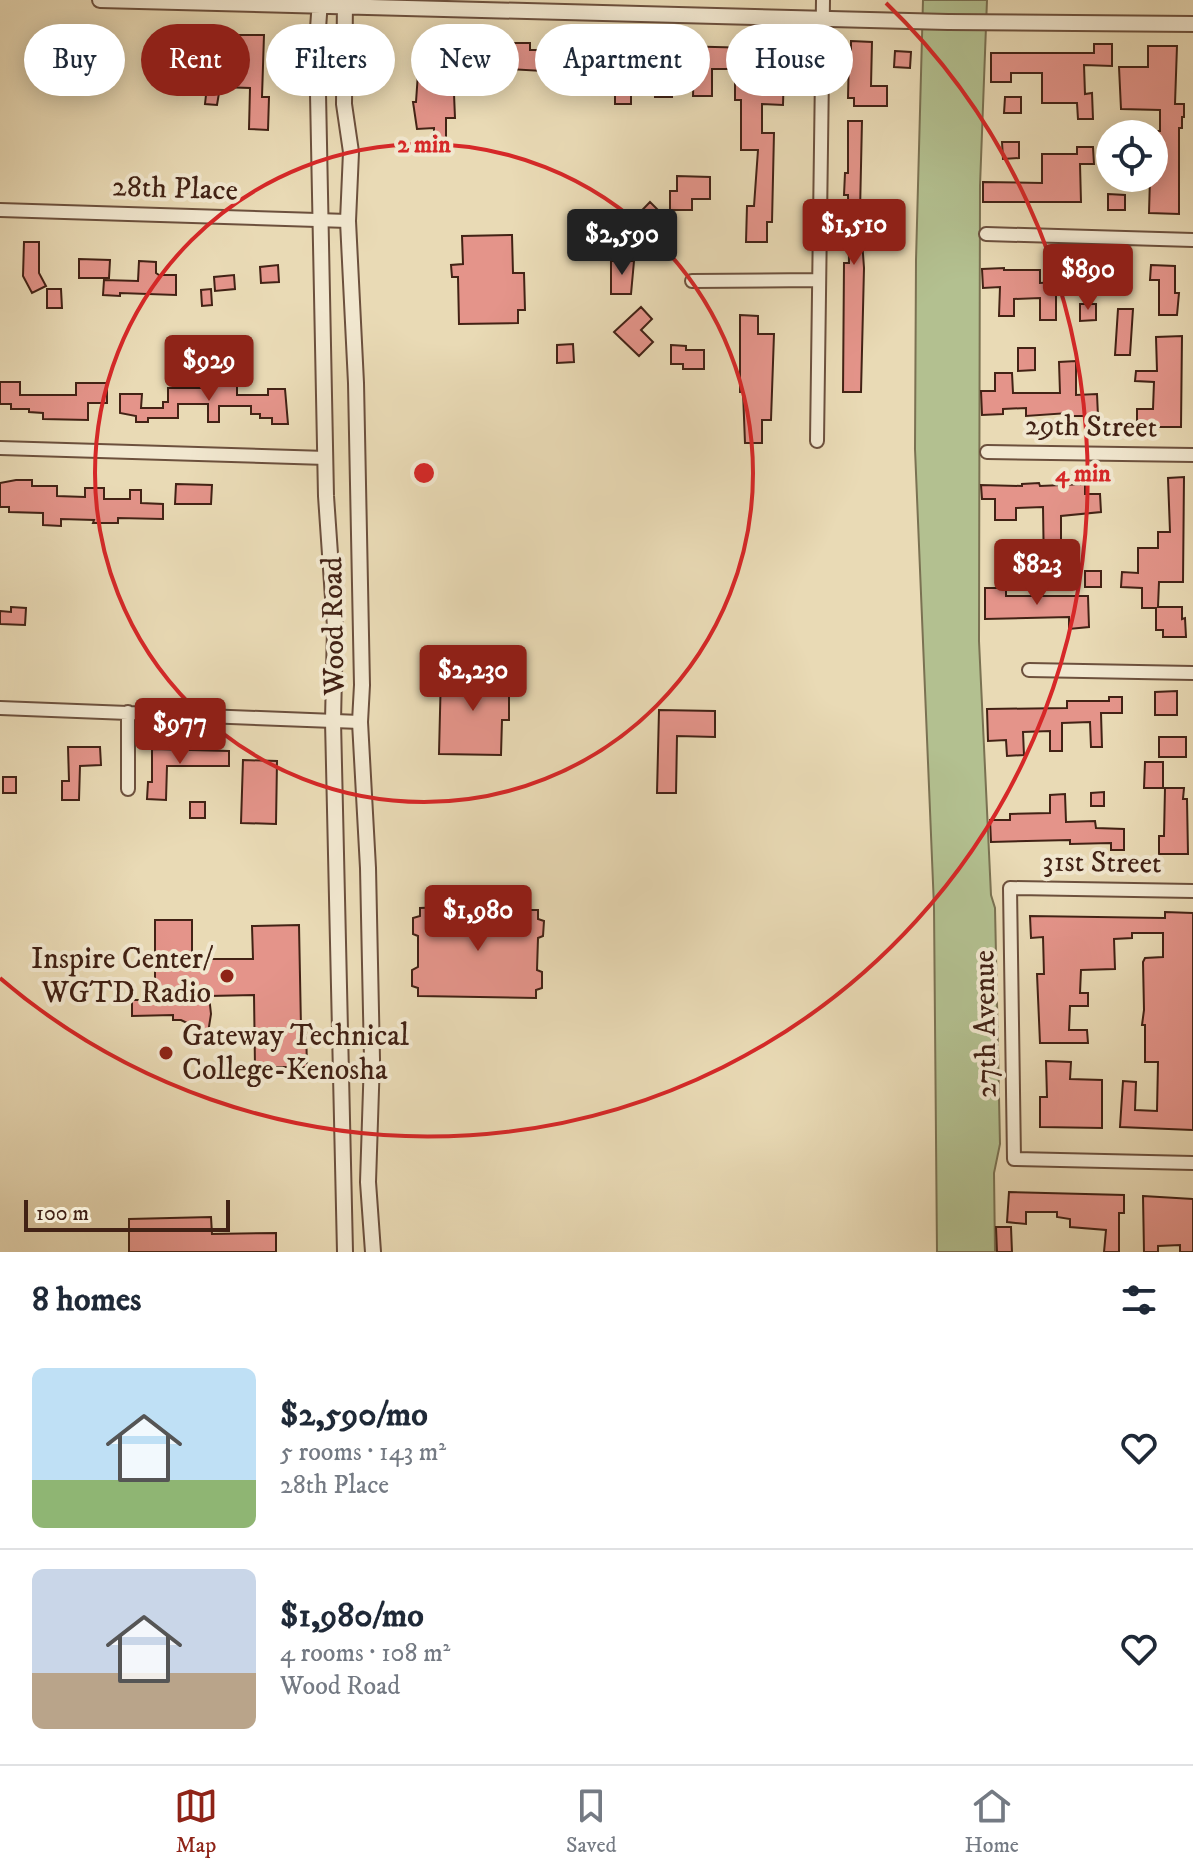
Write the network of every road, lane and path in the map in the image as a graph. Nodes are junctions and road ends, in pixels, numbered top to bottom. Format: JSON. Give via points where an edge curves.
{"nodes":[{"id":1,"x":100,"y":0,"type":"edge"},
{"id":2,"x":823,"y":0,"type":"edge"},
{"id":3,"x":320,"y":3,"type":"edge"},
{"id":4,"x":345,"y":3,"type":"edge"},
{"id":5,"x":822,"y":17,"type":"junction"},
{"id":6,"x":1193,"y":24,"type":"edge"},
{"id":7,"x":0,"y":210,"type":"edge"},
{"id":8,"x":321,"y":219,"type":"junction"},
{"id":9,"x":348,"y":221,"type":"junction"},
{"id":10,"x":986,"y":234,"type":"dead end"},
{"id":11,"x":1193,"y":240,"type":"edge"},
{"id":12,"x":818,"y":280,"type":"junction"},
{"id":13,"x":692,"y":281,"type":"dead end"},
{"id":14,"x":817,"y":441,"type":"dead end"},
{"id":15,"x":0,"y":448,"type":"edge"},
{"id":16,"x":987,"y":452,"type":"dead end"},
{"id":17,"x":1193,"y":455,"type":"edge"},
{"id":18,"x":326,"y":458,"type":"junction"},
{"id":19,"x":1029,"y":670,"type":"dead end"},
{"id":20,"x":1193,"y":673,"type":"edge"},
{"id":21,"x":0,"y":708,"type":"edge"},
{"id":22,"x":128,"y":712,"type":"junction"},
{"id":23,"x":333,"y":721,"type":"junction"},
{"id":24,"x":360,"y":722,"type":"junction"},
{"id":25,"x":128,"y":789,"type":"dead end"},
{"id":26,"x":1010,"y":888,"type":"joint"},
{"id":27,"x":1193,"y":891,"type":"edge"},
{"id":28,"x":1193,"y":1163,"type":"edge"},
{"id":29,"x":345,"y":1252,"type":"edge"},
{"id":30,"x":373,"y":1252,"type":"edge"}],
"edges":[{"from":1,"to":3,"type":"street"},
{"from":2,"to":5,"type":"street"},
{"from":3,"to":4,"type":"street"},
{"from":3,"to":8,"type":"street","name":"Wood Road"},
{"from":4,"to":5,"type":"street"},
{"from":4,"to":9,"type":"street","name":"Wood Road","via":[[344,104],[352,176]]},
{"from":5,"to":6,"type":"street"},
{"from":5,"to":12,"type":"street"},
{"from":7,"to":8,"type":"street","name":"28th Place"},
{"from":8,"to":9,"type":"street","name":"28th Place"},
{"from":8,"to":18,"type":"street","name":"Wood Road"},
{"from":9,"to":24,"type":"street","name":"Wood Road"},
{"from":10,"to":11,"type":"street"},
{"from":12,"to":13,"type":"street"},
{"from":12,"to":14,"type":"street"},
{"from":15,"to":18,"type":"street"},
{"from":16,"to":17,"type":"street","name":"29th Street"},
{"from":18,"to":23,"type":"street","name":"Wood Road","via":[[335,627]]},
{"from":19,"to":20,"type":"street"},
{"from":21,"to":22,"type":"street"},
{"from":22,"to":23,"type":"street"},
{"from":22,"to":25,"type":"street"},
{"from":23,"to":24,"type":"street"},
{"from":23,"to":29,"type":"street","name":"Wood Road"},
{"from":24,"to":30,"type":"street","name":"Wood Road","via":[[368,868],[368,1182]]},
{"from":26,"to":27,"type":"street","name":"31st Street"},
{"from":26,"to":28,"type":"street","name":"27th Avenue","via":[[1014,1159]]}]}
